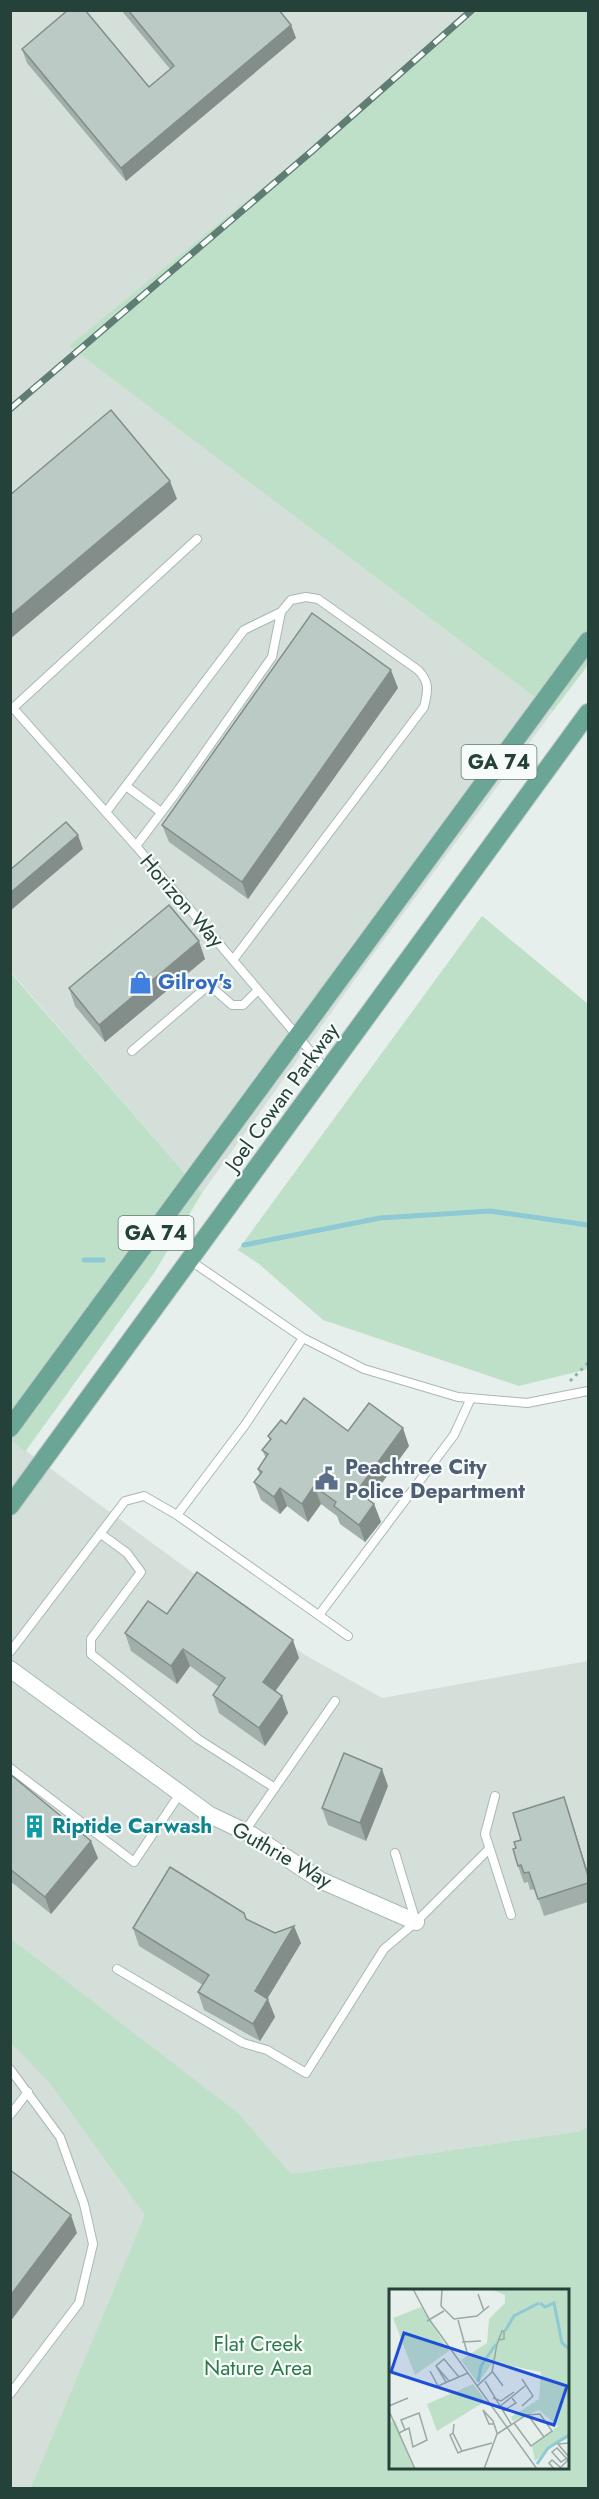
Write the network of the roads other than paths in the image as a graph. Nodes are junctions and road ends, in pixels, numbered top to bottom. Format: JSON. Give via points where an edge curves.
{"nodes":[{"id":1,"x":197,"y":539,"type":"dead end"},
{"id":2,"x":281,"y":612,"type":"junction"},
{"id":3,"x":588,"y":641,"type":"edge"},
{"id":4,"x":12,"y":709,"type":"edge"},
{"id":5,"x":588,"y":713,"type":"edge"},
{"id":6,"x":126,"y":786,"type":"junction"},
{"id":7,"x":106,"y":812,"type":"junction"},
{"id":8,"x":161,"y":812,"type":"junction"},
{"id":9,"x":135,"y":846,"type":"junction"},
{"id":10,"x":233,"y":960,"type":"junction"},
{"id":11,"x":258,"y":990,"type":"junction"},
{"id":12,"x":299,"y":1038,"type":"junction"},
{"id":13,"x":132,"y":1051,"type":"dead end"},
{"id":14,"x":328,"y":1072,"type":"junction"},
{"id":15,"x":190,"y":1261,"type":"junction"},
{"id":16,"x":303,"y":1338,"type":"junction"},
{"id":17,"x":588,"y":1390,"type":"edge"},
{"id":18,"x":471,"y":1398,"type":"junction"},
{"id":19,"x":10,"y":1428,"type":"edge"},
{"id":20,"x":10,"y":1506,"type":"edge"},
{"id":21,"x":177,"y":1515,"type":"junction"},
{"id":22,"x":101,"y":1534,"type":"junction"},
{"id":23,"x":319,"y":1615,"type":"junction"},
{"id":24,"x":348,"y":1636,"type":"dead end"},
{"id":25,"x":10,"y":1652,"type":"edge"},
{"id":26,"x":10,"y":1669,"type":"edge"},
{"id":27,"x":335,"y":1701,"type":"dead end"},
{"id":28,"x":10,"y":1768,"type":"edge"},
{"id":29,"x":275,"y":1788,"type":"junction"},
{"id":30,"x":179,"y":1795,"type":"junction"},
{"id":31,"x":495,"y":1796,"type":"dead end"},
{"id":32,"x":245,"y":1831,"type":"junction"},
{"id":33,"x":489,"y":1849,"type":"junction"},
{"id":34,"x":395,"y":1853,"type":"dead end"},
{"id":35,"x":511,"y":1915,"type":"dead end"},
{"id":36,"x":416,"y":1922,"type":"junction"},
{"id":37,"x":117,"y":1968,"type":"dead end"},
{"id":38,"x":10,"y":2069,"type":"edge"},
{"id":39,"x":28,"y":2092,"type":"junction"},
{"id":40,"x":10,"y":2115,"type":"edge"},
{"id":41,"x":10,"y":2394,"type":"edge"}],
"edges":[{"from":1,"to":4,"type":"lane"},
{"from":2,"to":6,"type":"lane","via":[[244,630]]},
{"from":2,"to":8,"type":"lane","via":[[272,657]]},
{"from":2,"to":10,"type":"lane","via":[[291,600],[318,599],[418,670],[427,679],[428,691],[424,707]]},
{"from":3,"to":12,"type":"main road","name":"Joel Cowan Parkway","number":"GA 74"},
{"from":4,"to":7,"type":"lane","name":"Horizon Way"},
{"from":5,"to":14,"type":"main road","name":"Joel Cowan Parkway","number":"GA 74"},
{"from":6,"to":7,"type":"lane"},
{"from":6,"to":8,"type":"lane"},
{"from":7,"to":9,"type":"lane","name":"Horizon Way"},
{"from":8,"to":9,"type":"lane"},
{"from":9,"to":10,"type":"lane","name":"Horizon Way"},
{"from":10,"to":11,"type":"lane","name":"Horizon Way"},
{"from":11,"to":12,"type":"lane","name":"Horizon Way"},
{"from":11,"to":13,"type":"lane","via":[[243,1005],[232,1005],[209,985]]},
{"from":12,"to":14,"type":"lane","name":"Horizon Way"},
{"from":12,"to":19,"type":"main road","name":"Joel Cowan Parkway","number":"GA 74"},
{"from":14,"to":15,"type":"main road","name":"Joel Cowan Parkway","number":"GA 74"},
{"from":15,"to":16,"type":"lane"},
{"from":15,"to":20,"type":"main road","name":"Joel Cowan Parkway","number":"GA 74"},
{"from":16,"to":18,"type":"lane","via":[[364,1369]]},
{"from":16,"to":21,"type":"lane","via":[[245,1425]]},
{"from":17,"to":18,"type":"lane","via":[[527,1403]]},
{"from":18,"to":23,"type":"lane","via":[[454,1435]]},
{"from":21,"to":22,"type":"lane","via":[[144,1496],[125,1502]]},
{"from":21,"to":23,"type":"lane"},
{"from":22,"to":25,"type":"lane"},
{"from":22,"to":29,"type":"lane","via":[[127,1553],[141,1572],[91,1639],[91,1654],[198,1739]]},
{"from":23,"to":24,"type":"lane"},
{"from":26,"to":30,"type":"street","name":"Guthrie Way"},
{"from":27,"to":29,"type":"lane"},
{"from":28,"to":30,"type":"lane","via":[[135,1862]]},
{"from":29,"to":32,"type":"lane"},
{"from":30,"to":32,"type":"street","name":"Guthrie Way"},
{"from":31,"to":33,"type":"lane","via":[[485,1829]]},
{"from":32,"to":36,"type":"street","name":"Guthrie Way","via":[[320,1880]]},
{"from":33,"to":35,"type":"lane"},
{"from":33,"to":36,"type":"lane"},
{"from":34,"to":36,"type":"lane"},
{"from":36,"to":37,"type":"lane","via":[[384,1949],[306,2073],[267,2050],[243,2043]]},
{"from":38,"to":39,"type":"lane"},
{"from":39,"to":40,"type":"lane"},
{"from":39,"to":41,"type":"lane","via":[[60,2137],[84,2204],[93,2244],[79,2303]]}]}
